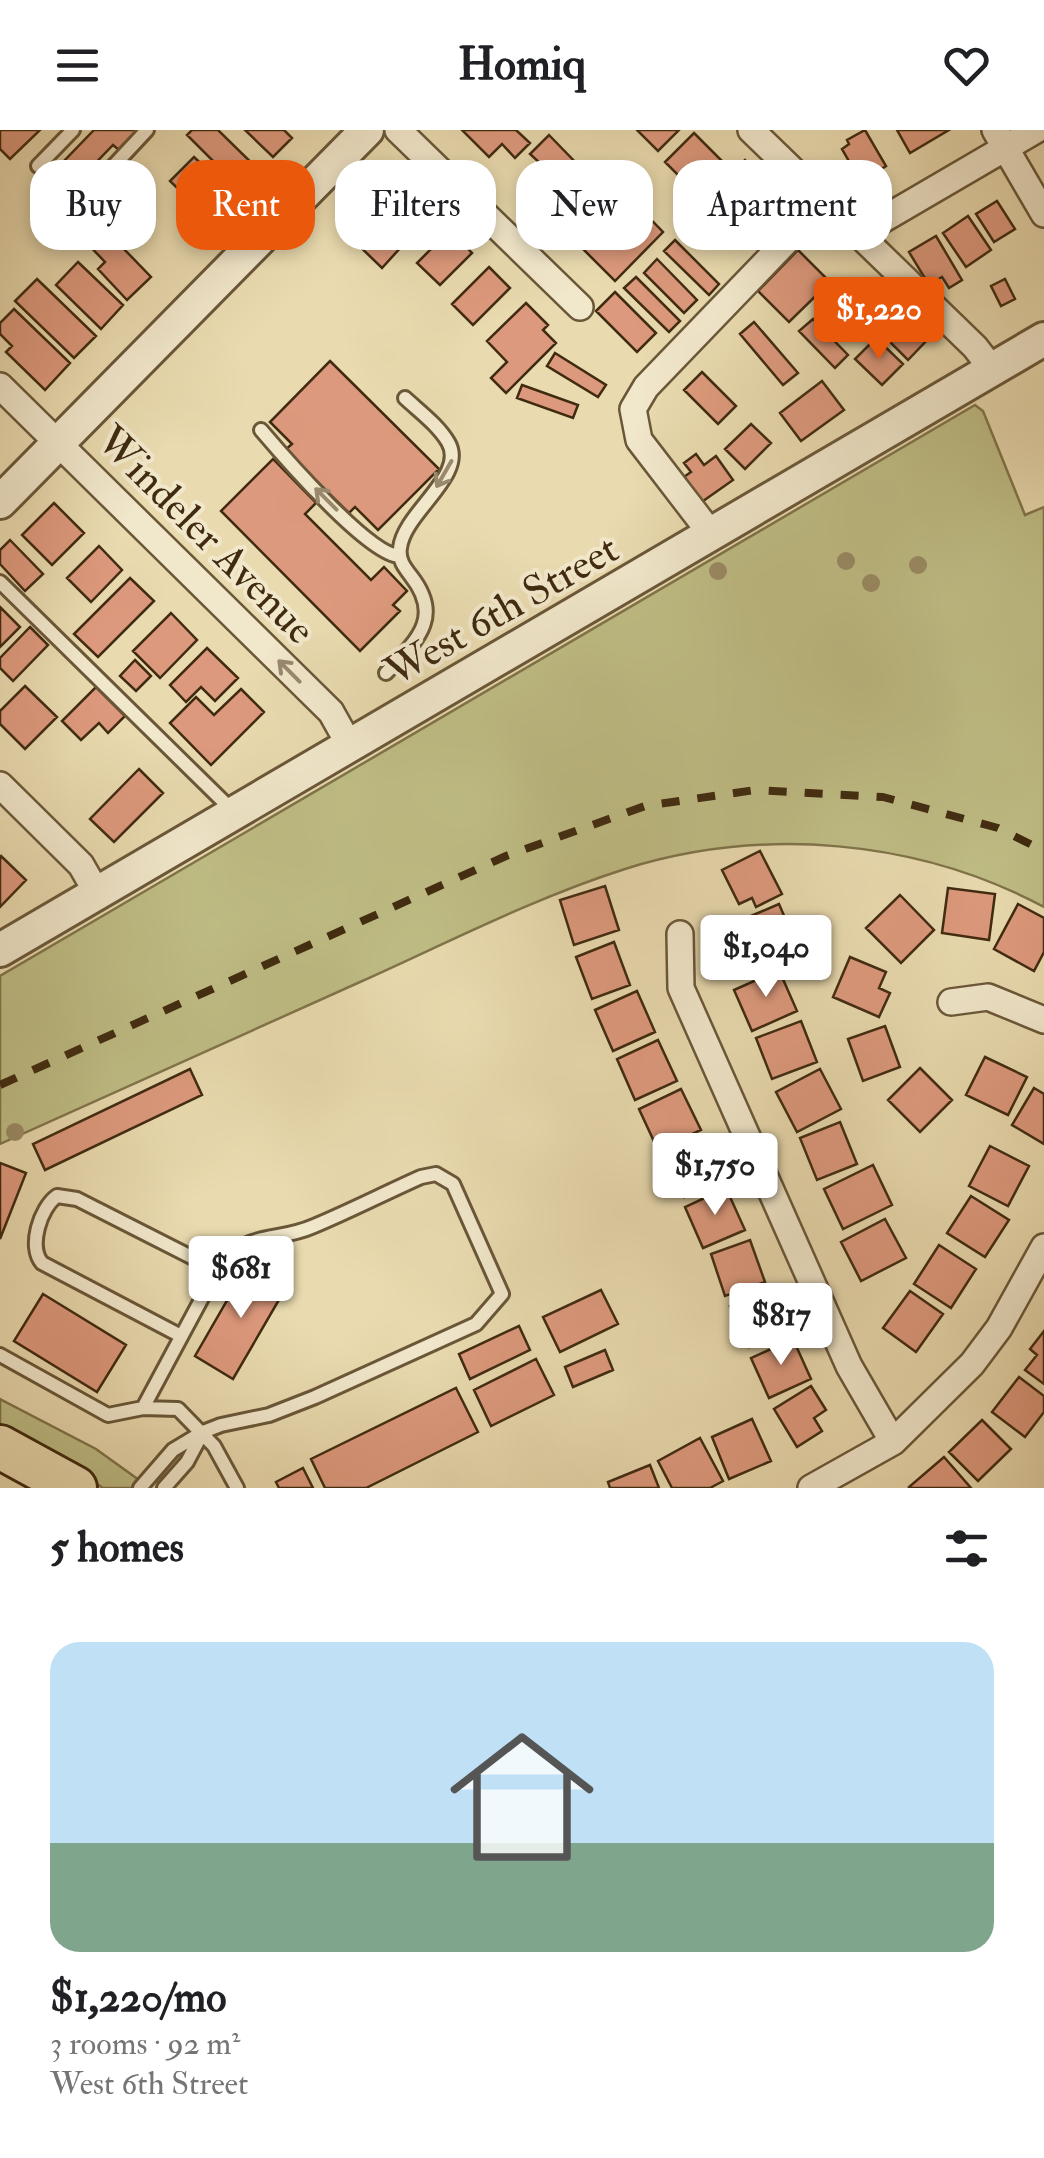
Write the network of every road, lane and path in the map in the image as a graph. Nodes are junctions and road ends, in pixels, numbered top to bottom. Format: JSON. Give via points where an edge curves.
{"nodes":[{"id":1,"x":73,"y":130,"type":"edge"},
{"id":2,"x":147,"y":130,"type":"edge"},
{"id":3,"x":367,"y":130,"type":"edge"},
{"id":4,"x":398,"y":130,"type":"edge"},
{"id":5,"x":751,"y":130,"type":"edge"},
{"id":6,"x":1036,"y":130,"type":"edge"},
{"id":7,"x":1000,"y":139,"type":"edge"},
{"id":8,"x":44,"y":160,"type":"edge"},
{"id":9,"x":118,"y":160,"type":"edge"},
{"id":10,"x":781,"y":160,"type":"edge"},
{"id":11,"x":892,"y":211,"type":"edge"},
{"id":12,"x":1044,"y":214,"type":"edge"},
{"id":13,"x":778,"y":250,"type":"edge"},
{"id":14,"x":875,"y":250,"type":"edge"},
{"id":15,"x":580,"y":307,"type":"dead end"},
{"id":16,"x":1044,"y":339,"type":"edge"},
{"id":17,"x":992,"y":369,"type":"junction"},
{"id":18,"x":0,"y":386,"type":"edge"},
{"id":19,"x":405,"y":398,"type":"dead end"},
{"id":20,"x":260,"y":430,"type":"dead end"},
{"id":21,"x":59,"y":444,"type":"junction"},
{"id":22,"x":0,"y":502,"type":"edge"},
{"id":23,"x":712,"y":535,"type":"junction"},
{"id":24,"x":399,"y":556,"type":"junction"},
{"id":25,"x":0,"y":582,"type":"edge"},
{"id":26,"x":386,"y":673,"type":"dead end"},
{"id":27,"x":350,"y":746,"type":"junction"},
{"id":28,"x":0,"y":785,"type":"edge"},
{"id":29,"x":236,"y":813,"type":"junction"},
{"id":30,"x":97,"y":893,"type":"junction"},
{"id":31,"x":680,"y":934,"type":"dead end"},
{"id":32,"x":0,"y":950,"type":"edge"},
{"id":33,"x":951,"y":1002,"type":"dead end"},
{"id":34,"x":1044,"y":1020,"type":"edge"},
{"id":35,"x":1044,"y":1247,"type":"edge"},
{"id":36,"x":217,"y":1270,"type":"junction"},
{"id":37,"x":181,"y":1336,"type":"junction"},
{"id":38,"x":0,"y":1354,"type":"edge"},
{"id":39,"x":143,"y":1408,"type":"junction"},
{"id":40,"x":202,"y":1432,"type":"junction"},
{"id":41,"x":893,"y":1442,"type":"junction"},
{"id":42,"x":0,"y":1447,"type":"edge"},
{"id":43,"x":75,"y":1488,"type":"edge"},
{"id":44,"x":140,"y":1488,"type":"edge"},
{"id":45,"x":164,"y":1488,"type":"edge"},
{"id":46,"x":237,"y":1488,"type":"edge"},
{"id":47,"x":811,"y":1488,"type":"edge"}],
"edges":[{"from":1,"to":8,"type":"lane"},
{"from":2,"to":9,"type":"lane"},
{"from":3,"to":21,"type":"street"},
{"from":4,"to":15,"type":"street"},
{"from":5,"to":10,"type":"street"},
{"from":6,"to":7,"type":"street"},
{"from":7,"to":11,"type":"street"},
{"from":7,"to":12,"type":"street"},
{"from":13,"to":23,"type":"street","via":[[646,387],[632,416],[639,440]]},
{"from":14,"to":17,"type":"street"},
{"from":16,"to":17,"type":"street","name":"West 6th Street"},
{"from":17,"to":23,"type":"street","name":"West 6th Street"},
{"from":18,"to":21,"type":"street","name":"Windeler Avenue"},
{"from":19,"to":24,"type":"lane","one_way":true,"via":[[445,438],[453,462],[410,521]]},
{"from":24,"to":20,"type":"lane","one_way":true,"via":[[367,540]]},
{"from":21,"to":22,"type":"street"},
{"from":27,"to":21,"type":"street","name":"Windeler Avenue","one_way":true,"via":[[331,712]]},
{"from":23,"to":27,"type":"street","name":"West 6th Street"},
{"from":24,"to":26,"type":"lane","via":[[424,594],[426,618]]},
{"from":25,"to":29,"type":"lane"},
{"from":27,"to":29,"type":"street","name":"West 6th Street"},
{"from":28,"to":30,"type":"street","via":[[81,866]]},
{"from":29,"to":30,"type":"street","name":"West 6th Street"},
{"from":30,"to":32,"type":"street","name":"West 6th Street"},
{"from":31,"to":41,"type":"street","via":[[681,988],[849,1366]]},
{"from":33,"to":34,"type":"street","via":[[988,997]]},
{"from":35,"to":41,"type":"street","via":[[972,1364]]},
{"from":36,"to":37,"type":"lane"},
{"from":36,"to":37,"type":"lane","via":[[76,1199],[57,1196],[50,1202],[34,1244],[42,1263]]},
{"from":36,"to":40,"type":"lane","via":[[251,1241],[308,1229],[436,1174],[453,1184],[502,1294],[476,1324],[269,1416]]},
{"from":37,"to":39,"type":"lane"},
{"from":38,"to":39,"type":"lane","via":[[108,1415]]},
{"from":39,"to":40,"type":"lane","via":[[178,1409]]},
{"from":40,"to":44,"type":"lane","via":[[173,1450]]},
{"from":40,"to":45,"type":"lane"},
{"from":40,"to":46,"type":"lane"},
{"from":41,"to":47,"type":"street"},
{"from":42,"to":43,"type":"main road"}]}
